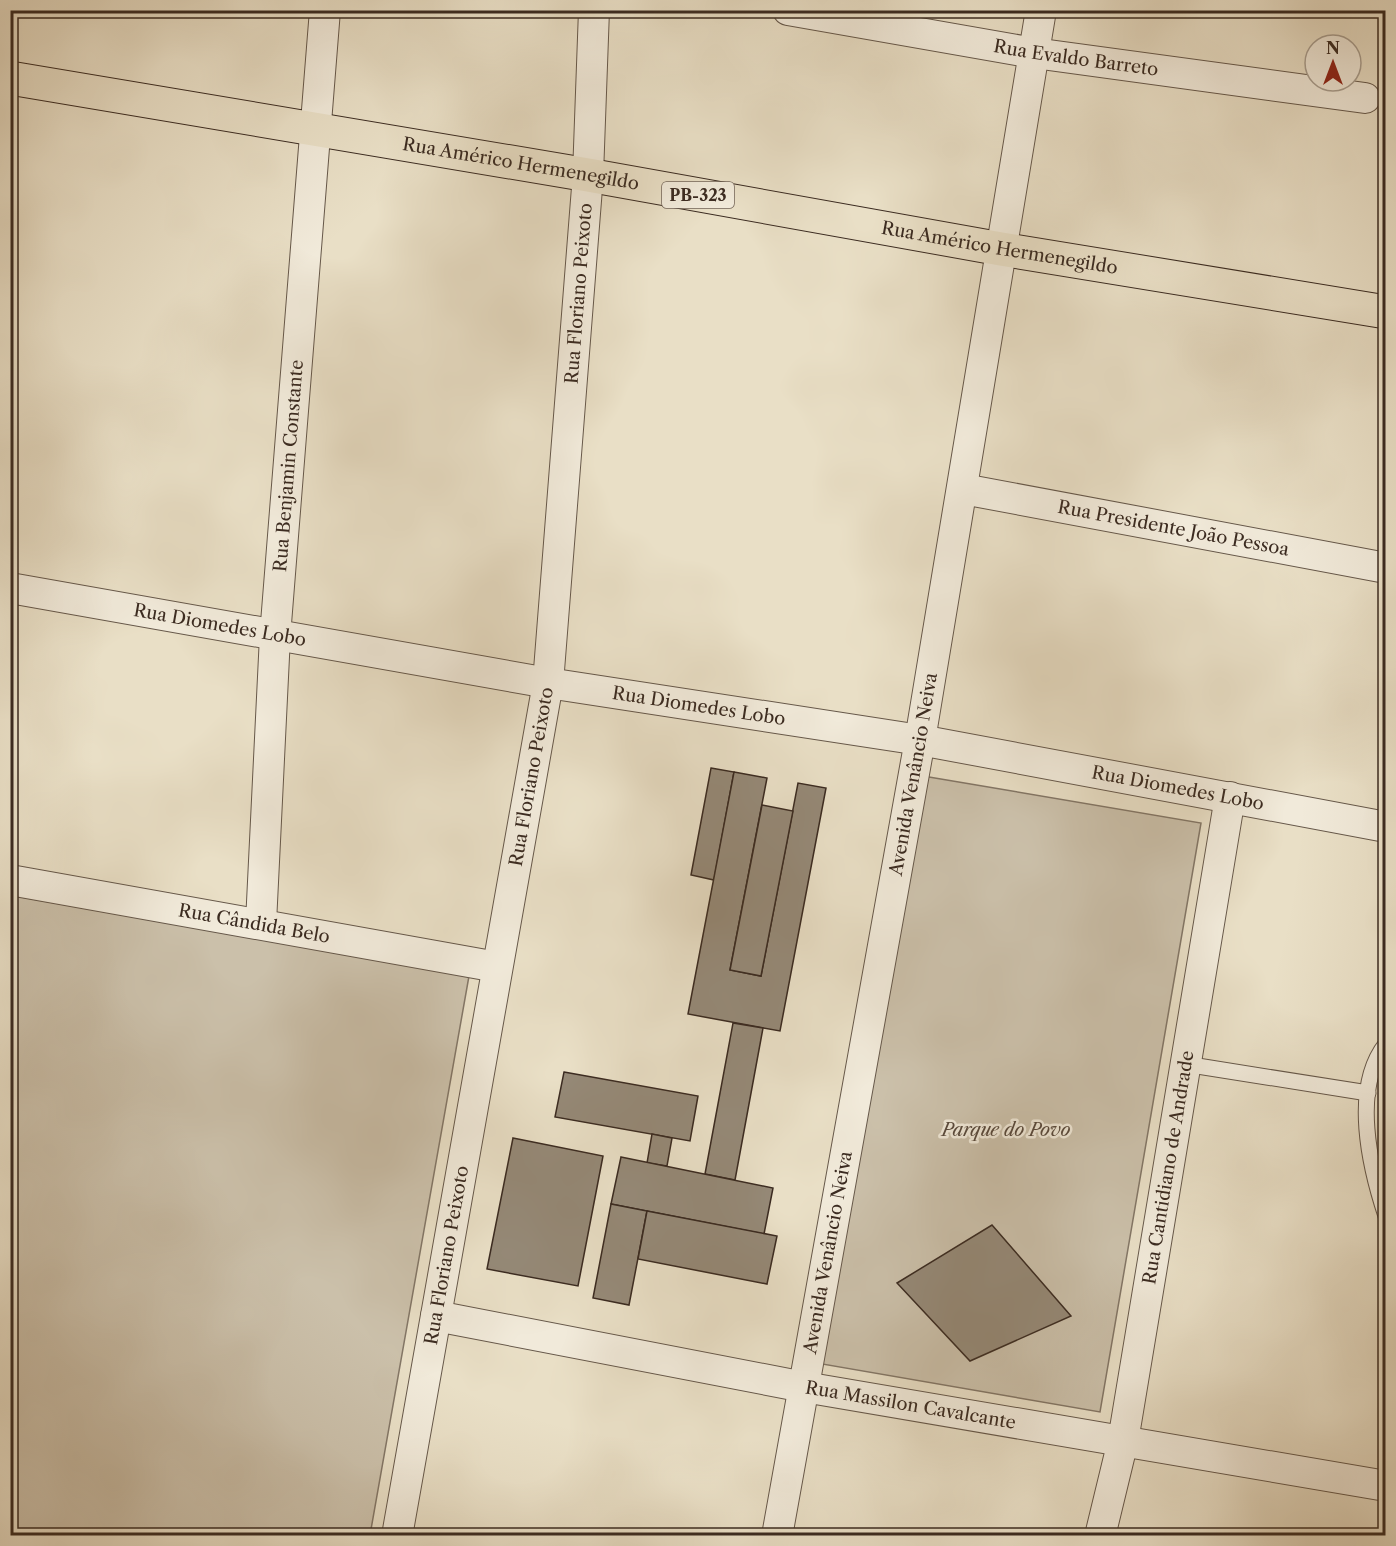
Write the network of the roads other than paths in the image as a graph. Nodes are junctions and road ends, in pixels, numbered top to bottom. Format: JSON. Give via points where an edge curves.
{"nodes":[{"id":1,"x":325,"y":10,"type":"edge"},
{"id":2,"x":594,"y":10,"type":"edge"},
{"id":3,"x":788,"y":10,"type":"edge"},
{"id":4,"x":1041,"y":10,"type":"edge"},
{"id":5,"x":1034,"y":53,"type":"junction"},
{"id":6,"x":10,"y":78,"type":"edge"},
{"id":7,"x":1365,"y":98,"type":"dead end"},
{"id":8,"x":314,"y":131,"type":"junction"},
{"id":9,"x":588,"y":175,"type":"junction"},
{"id":10,"x":1001,"y":249,"type":"junction"},
{"id":11,"x":1386,"y":312,"type":"edge"},
{"id":12,"x":963,"y":489,"type":"junction"},
{"id":13,"x":1386,"y":568,"type":"edge"},
{"id":14,"x":10,"y":588,"type":"edge"},
{"id":15,"x":275,"y":636,"type":"junction"},
{"id":16,"x":548,"y":683,"type":"junction"},
{"id":17,"x":920,"y":740,"type":"junction"},
{"id":18,"x":1230,"y":797,"type":"junction"},
{"id":19,"x":1386,"y":827,"type":"edge"},
{"id":20,"x":10,"y":880,"type":"edge"},
{"id":21,"x":261,"y":923,"type":"junction"},
{"id":22,"x":497,"y":967,"type":"junction"},
{"id":23,"x":1386,"y":1044,"type":"edge"},
{"id":24,"x":1185,"y":1064,"type":"junction"},
{"id":25,"x":1368,"y":1093,"type":"junction"},
{"id":26,"x":1386,"y":1216,"type":"edge"},
{"id":27,"x":436,"y":1316,"type":"junction"},
{"id":28,"x":804,"y":1387,"type":"junction"},
{"id":29,"x":1123,"y":1441,"type":"junction"},
{"id":30,"x":1386,"y":1486,"type":"edge"},
{"id":31,"x":397,"y":1536,"type":"edge"},
{"id":32,"x":777,"y":1536,"type":"edge"},
{"id":33,"x":1100,"y":1536,"type":"edge"}],
"edges":[{"from":1,"to":8,"type":"street","name":"Rua Benjamin Constante"},
{"from":2,"to":9,"type":"street","name":"Rua Floriano Peixoto"},
{"from":3,"to":5,"type":"street","name":"Rua Evaldo Barreto"},
{"from":4,"to":5,"type":"street","name":"Avenida Venâncio Neiva"},
{"from":5,"to":7,"type":"street","name":"Rua Evaldo Barreto"},
{"from":5,"to":10,"type":"street","name":"Avenida Venâncio Neiva"},
{"from":6,"to":8,"type":"main road","name":"Rua Américo Hermenegildo","number":"PB-323"},
{"from":8,"to":9,"type":"main road","name":"Rua Américo Hermenegildo","number":"PB-323"},
{"from":8,"to":15,"type":"street","name":"Rua Benjamin Constante"},
{"from":9,"to":10,"type":"main road","name":"Rua Américo Hermenegildo","number":"PB-323"},
{"from":9,"to":16,"type":"street","name":"Rua Floriano Peixoto"},
{"from":10,"to":11,"type":"main road","name":"Rua Américo Hermenegildo","number":"PB-323"},
{"from":10,"to":12,"type":"street","name":"Avenida Venâncio Neiva"},
{"from":12,"to":13,"type":"street","name":"Rua Presidente João Pessoa"},
{"from":12,"to":17,"type":"street","name":"Avenida Venâncio Neiva"},
{"from":14,"to":15,"type":"street","name":"Rua Diomedes Lobo"},
{"from":15,"to":16,"type":"street","name":"Rua Diomedes Lobo"},
{"from":15,"to":21,"type":"street","name":"Rua Benjamin Constante"},
{"from":16,"to":17,"type":"street","name":"Rua Diomedes Lobo"},
{"from":16,"to":22,"type":"street","name":"Rua Floriano Peixoto"},
{"from":17,"to":18,"type":"street","name":"Rua Diomedes Lobo"},
{"from":17,"to":28,"type":"street","name":"Avenida Venâncio Neiva"},
{"from":18,"to":19,"type":"street","name":"Rua Diomedes Lobo"},
{"from":18,"to":24,"type":"street","name":"Rua Cantidiano de Andrade"},
{"from":20,"to":21,"type":"street","name":"Rua Cândida Belo"},
{"from":21,"to":22,"type":"street","name":"Rua Cândida Belo"},
{"from":22,"to":27,"type":"street","name":"Rua Floriano Peixoto"},
{"from":23,"to":25,"type":"lane","via":[[1375,1059]]},
{"from":24,"to":25,"type":"lane"},
{"from":24,"to":29,"type":"street","name":"Rua Cantidiano de Andrade"},
{"from":25,"to":26,"type":"lane","via":[[1367,1142],[1373,1180]]},
{"from":27,"to":28,"type":"street","name":"Rua Massilon Cavalcante"},
{"from":27,"to":31,"type":"street","name":"Rua Floriano Peixoto"},
{"from":28,"to":29,"type":"street","name":"Rua Massilon Cavalcante"},
{"from":28,"to":32,"type":"street","name":"Avenida Venâncio Neiva"},
{"from":29,"to":30,"type":"street","name":"Rua Massilon Cavalcante"},
{"from":29,"to":33,"type":"street","name":"Rua Cantidiano de Andrade"}]}
